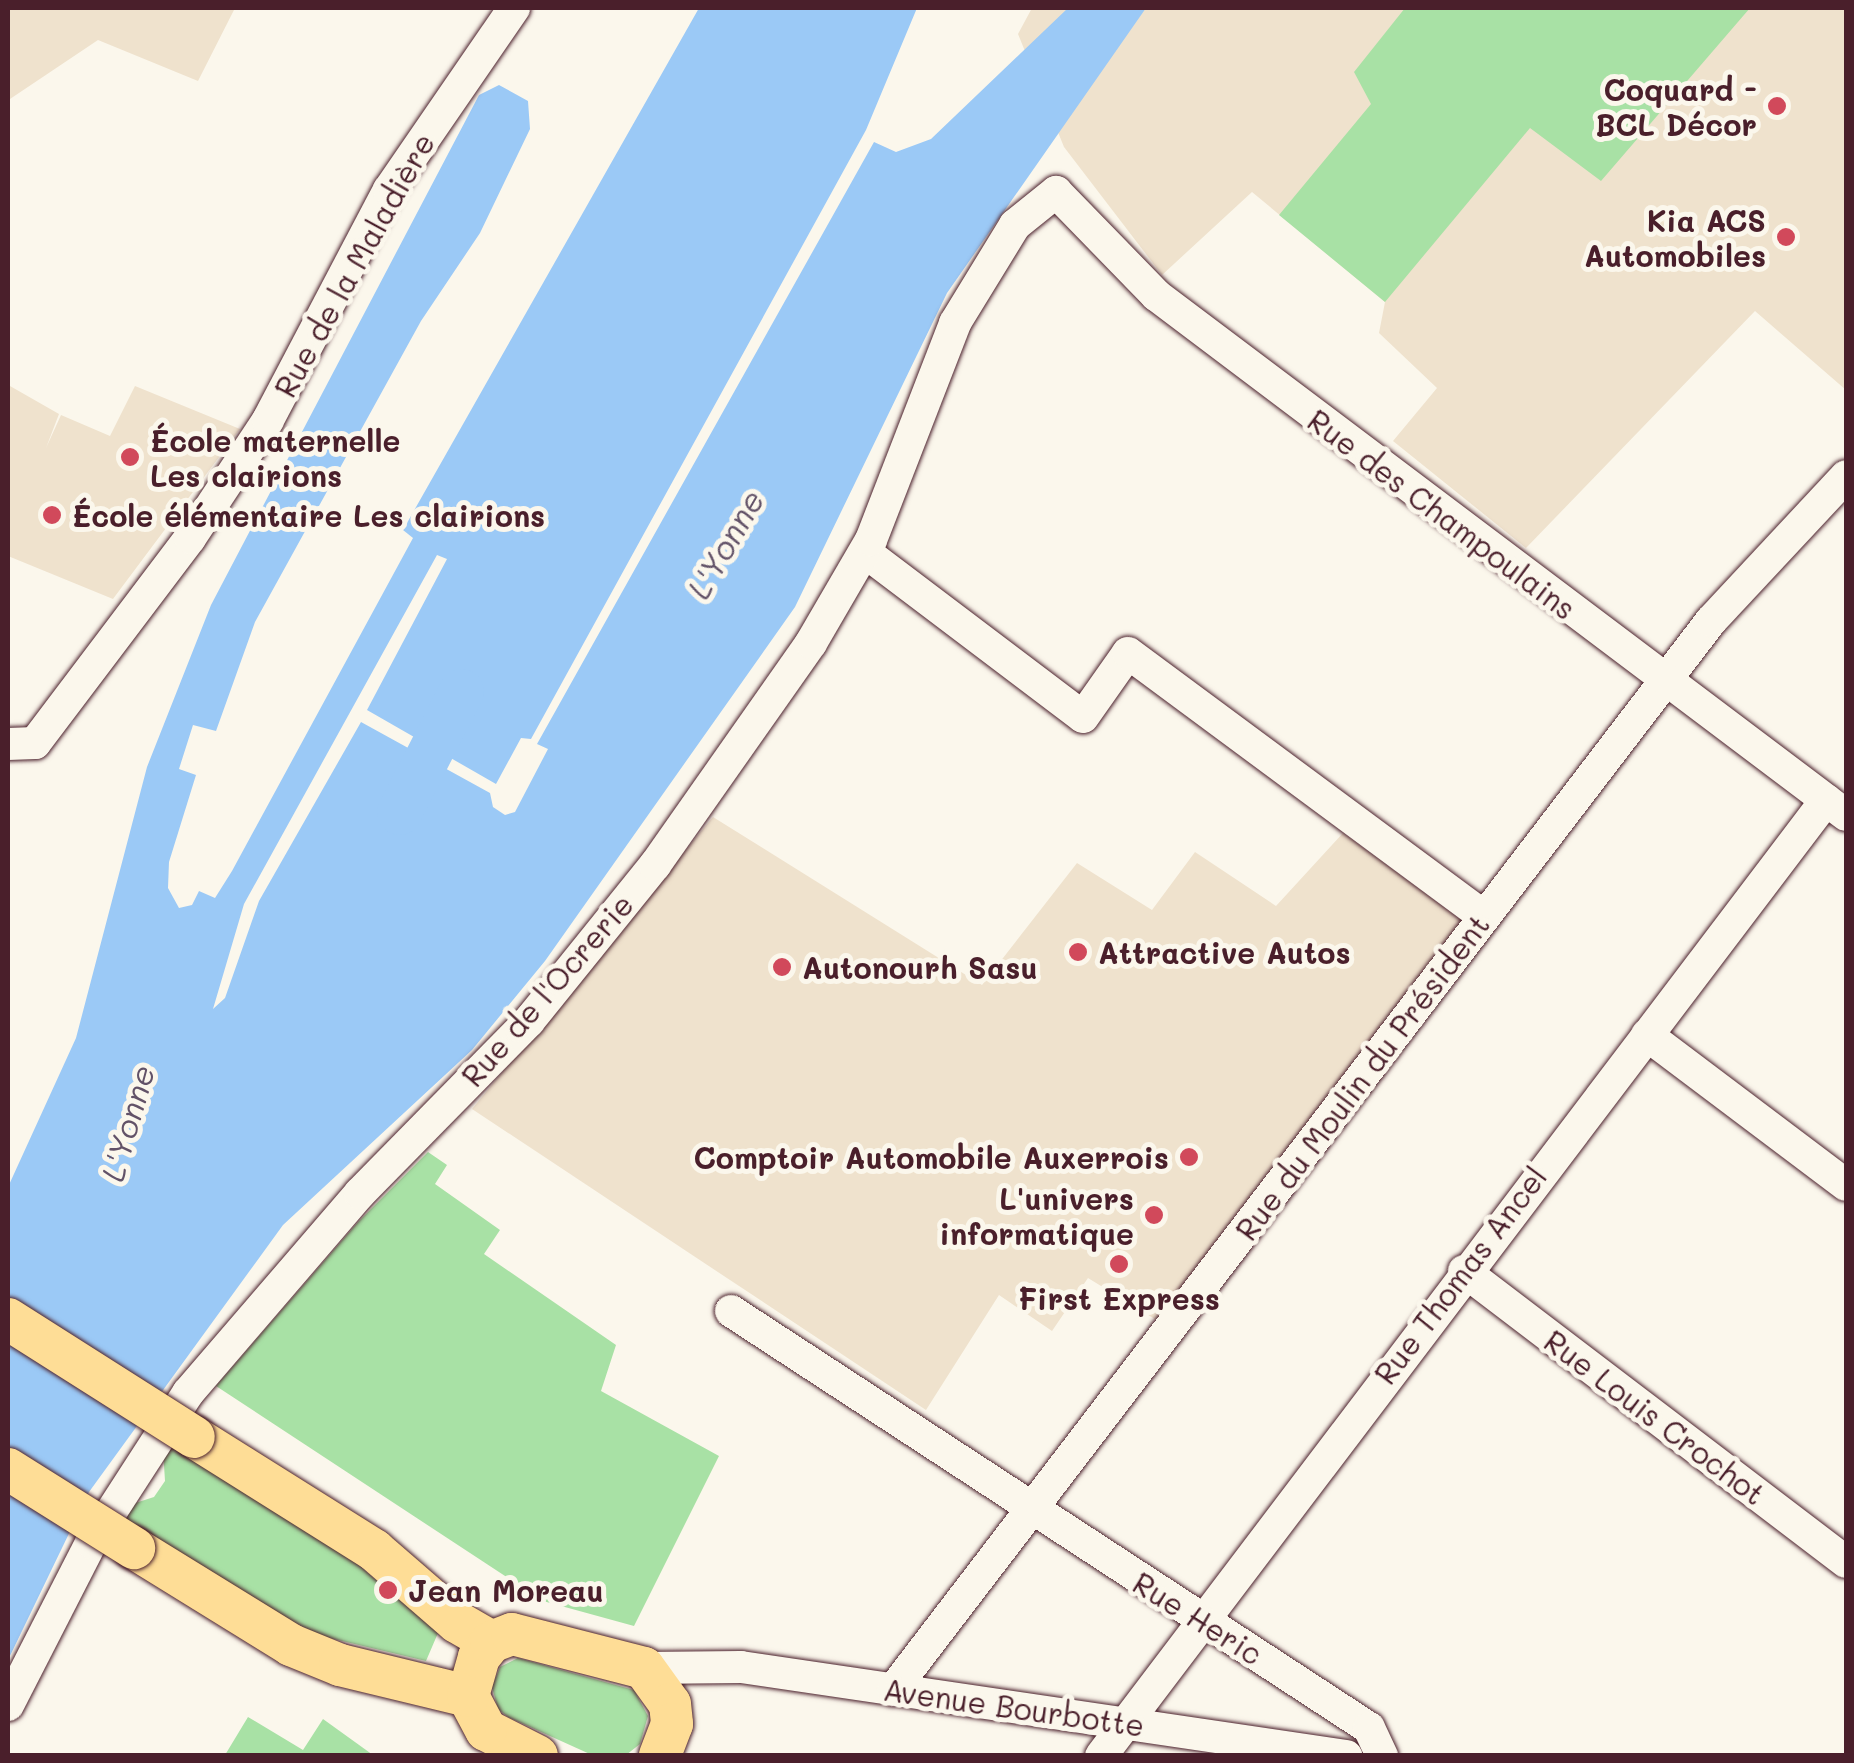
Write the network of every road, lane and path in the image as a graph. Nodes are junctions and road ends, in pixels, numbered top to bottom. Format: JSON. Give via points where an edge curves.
{"nodes":[{"id":1,"x":514,"y":8,"type":"edge"},
{"id":2,"x":1056,"y":192,"type":"joint"},
{"id":3,"x":1846,"y":476,"type":"edge"},
{"id":4,"x":865,"y":552,"type":"junction"},
{"id":5,"x":1665,"y":680,"type":"junction"},
{"id":6,"x":8,"y":744,"type":"edge"},
{"id":7,"x":1836,"y":808,"type":"edge"},
{"id":8,"x":1484,"y":916,"type":"junction"},
{"id":9,"x":1647,"y":1035,"type":"junction"},
{"id":10,"x":1846,"y":1186,"type":"edge"},
{"id":11,"x":1464,"y":1271,"type":"junction"},
{"id":12,"x":730,"y":1310,"type":"dead end"},
{"id":13,"x":8,"y":1320,"type":"edge"},
{"id":14,"x":8,"y":1469,"type":"edge"},
{"id":15,"x":1029,"y":1512,"type":"junction"},
{"id":16,"x":1846,"y":1562,"type":"edge"},
{"id":17,"x":1200,"y":1619,"type":"junction"},
{"id":18,"x":492,"y":1642,"type":"junction"},
{"id":19,"x":741,"y":1667,"type":"junction"},
{"id":20,"x":644,"y":1668,"type":"junction"},
{"id":21,"x":892,"y":1690,"type":"junction"},
{"id":22,"x":8,"y":1705,"type":"edge"},
{"id":23,"x":1125,"y":1723,"type":"junction"},
{"id":24,"x":477,"y":1727,"type":"edge"},
{"id":25,"x":672,"y":1739,"type":"edge"},
{"id":26,"x":537,"y":1756,"type":"edge"},
{"id":27,"x":1100,"y":1756,"type":"edge"},
{"id":28,"x":1346,"y":1756,"type":"edge"},
{"id":29,"x":1382,"y":1756,"type":"edge"}],
"edges":[{"from":1,"to":6,"type":"street","name":"Rue de la Maladière","via":[[390,190],[268,420],[190,538],[34,743]]},
{"from":2,"to":4,"type":"street","name":"Rue de l'Ocrerie","via":[[1016,225],[954,323]]},
{"from":2,"to":5,"type":"street","name":"Rue des Champoulains","via":[[1156,295]]},
{"from":3,"to":5,"type":"street","name":"Rue du Moulin du Président"},
{"from":4,"to":8,"type":"street","via":[[1083,718],[1128,652]]},
{"from":4,"to":22,"type":"street","name":"Rue de l'Ocrerie","via":[[812,643],[655,865],[529,1020],[360,1193],[151,1442]]},
{"from":5,"to":7,"type":"street","name":"Rue des Champoulains"},
{"from":5,"to":8,"type":"street","name":"Rue du Moulin du Président"},
{"from":7,"to":9,"type":"street","name":"Rue Thomas Ancel"},
{"from":8,"to":15,"type":"street","name":"Rue du Moulin du Président"},
{"from":9,"to":10,"type":"street"},
{"from":9,"to":11,"type":"street","name":"Rue Thomas Ancel"},
{"from":11,"to":16,"type":"street","name":"Rue Louis Crochot"},
{"from":11,"to":17,"type":"street","name":"Rue Thomas Ancel"},
{"from":12,"to":15,"type":"street","name":"Rue Heric"},
{"from":13,"to":18,"type":"main road","bridge":true,"via":[[374,1550],[458,1622]]},
{"from":14,"to":24,"type":"main road","bridge":true,"via":[[292,1645]]},
{"from":15,"to":17,"type":"street","name":"Rue Heric"},
{"from":15,"to":21,"type":"street","name":"Rue du Moulin du Président"},
{"from":17,"to":23,"type":"street","name":"Rue Thomas Ancel"},
{"from":17,"to":29,"type":"street","name":"Rue Heric","via":[[1369,1728]]},
{"from":18,"to":20,"type":"main road","via":[[535,1635]]},
{"from":18,"to":24,"type":"main road","via":[[478,1656]]},
{"from":19,"to":20,"type":"street","name":"Avenue Bourbotte"},
{"from":19,"to":21,"type":"street","name":"Avenue Bourbotte"},
{"from":19,"to":25,"type":"street"},
{"from":20,"to":25,"type":"main road"},
{"from":21,"to":23,"type":"street","name":"Avenue Bourbotte"},
{"from":23,"to":27,"type":"street","name":"Rue Thomas Ancel"},
{"from":23,"to":28,"type":"street","name":"Avenue Bourbotte"},
{"from":24,"to":26,"type":"main road"}]}
